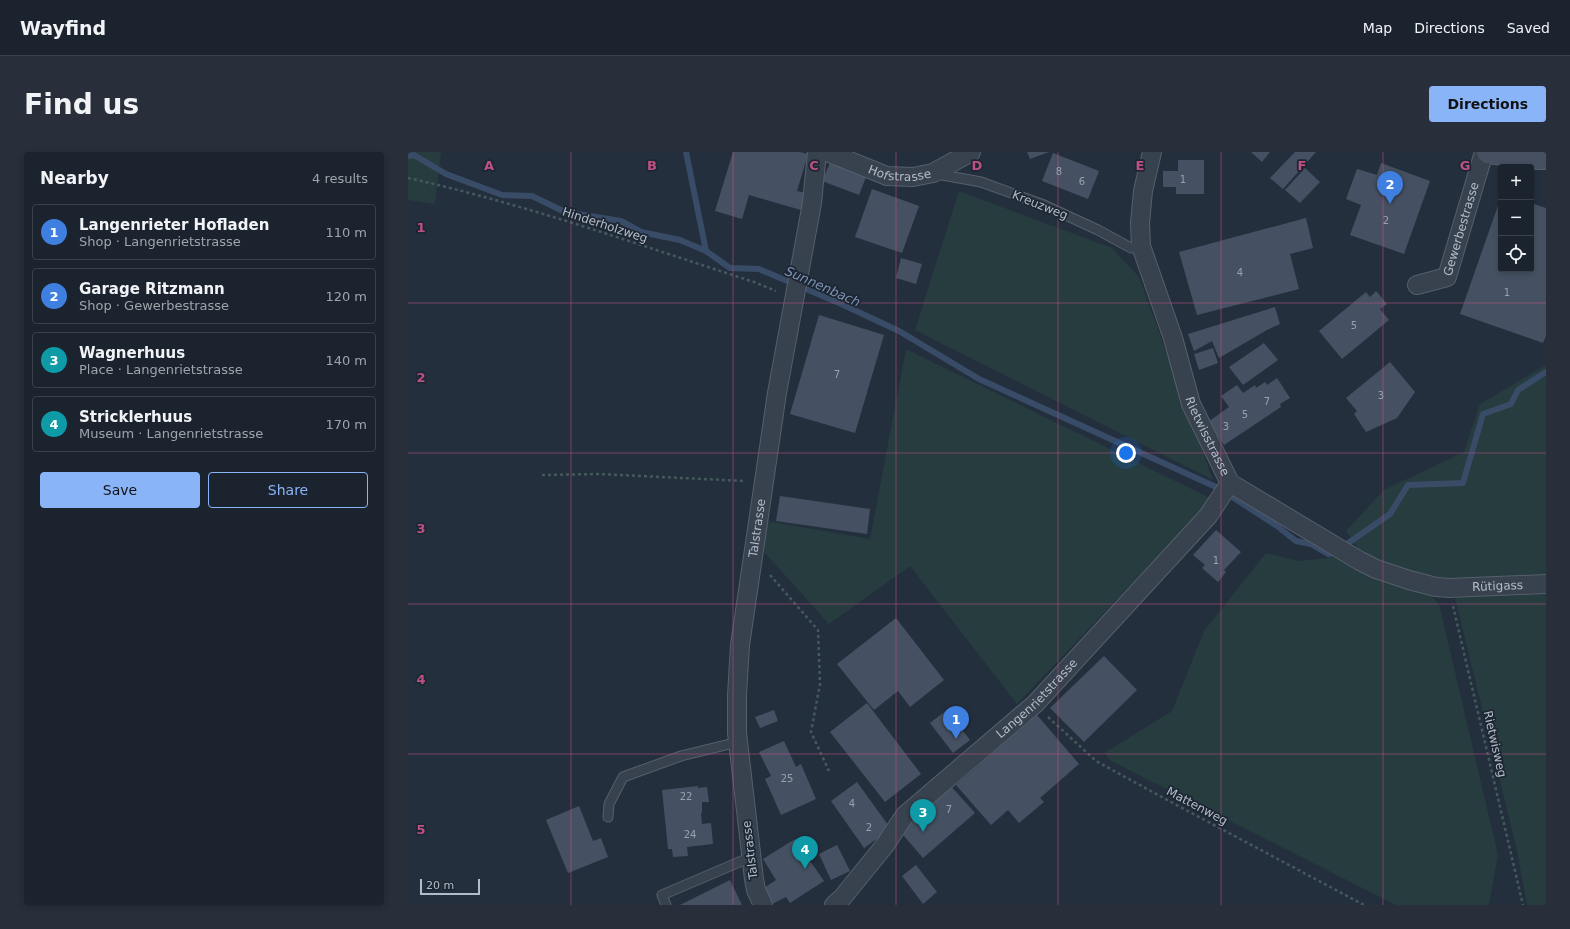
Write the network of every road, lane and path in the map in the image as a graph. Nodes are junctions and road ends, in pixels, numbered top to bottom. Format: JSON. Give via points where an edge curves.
{"nodes":[{"id":1,"x":818,"y":152,"type":"edge"},
{"id":2,"x":827,"y":152,"type":"edge"},
{"id":3,"x":971,"y":152,"type":"edge"},
{"id":4,"x":1152,"y":152,"type":"edge"},
{"id":5,"x":1484,"y":152,"type":"edge"},
{"id":6,"x":1488,"y":152,"type":"edge"},
{"id":7,"x":1546,"y":158,"type":"edge"},
{"id":8,"x":933,"y":173,"type":"junction"},
{"id":9,"x":408,"y":178,"type":"edge"},
{"id":10,"x":1141,"y":246,"type":"junction"},
{"id":11,"x":1417,"y":285,"type":"dead end"},
{"id":12,"x":796,"y":291,"type":"junction"},
{"id":13,"x":542,"y":475,"type":"dead end"},
{"id":14,"x":763,"y":482,"type":"junction"},
{"id":15,"x":1230,"y":483,"type":"junction"},
{"id":16,"x":752,"y":555,"type":"junction"},
{"id":17,"x":1546,"y":584,"type":"edge"},
{"id":18,"x":1449,"y":588,"type":"junction"},
{"id":19,"x":1035,"y":704,"type":"junction"},
{"id":20,"x":738,"y":742,"type":"junction"},
{"id":21,"x":830,"y":771,"type":"dead end"},
{"id":22,"x":608,"y":817,"type":"dead end"},
{"id":23,"x":751,"y":857,"type":"junction"},
{"id":24,"x":666,"y":905,"type":"edge"},
{"id":25,"x":763,"y":905,"type":"edge"},
{"id":26,"x":834,"y":905,"type":"edge"},
{"id":27,"x":1364,"y":905,"type":"edge"},
{"id":28,"x":1523,"y":905,"type":"edge"}],
"edges":[{"from":1,"to":12,"type":"street","name":"Talstrasse","via":[[812,203]]},
{"from":2,"to":8,"type":"street","name":"Hofstrasse","via":[[887,176],[913,177]]},
{"from":3,"to":8,"type":"street","name":"Hofstrasse"},
{"from":4,"to":10,"type":"street","name":"Rietwisstrasse","via":[[1143,191]]},
{"from":5,"to":11,"type":"street","name":"Gewerbestrasse","via":[[1446,277]]},
{"from":6,"to":7,"type":"main road"},
{"from":8,"to":10,"type":"lane","name":"Kreuzweg","via":[[981,182],[1108,234],[1131,248]]},
{"from":9,"to":12,"type":"path","name":"Hinderholzweg","via":[[536,212],[754,282]]},
{"from":10,"to":15,"type":"street","name":"Rietwisstrasse","via":[[1173,338],[1191,404]]},
{"from":12,"to":14,"type":"street","name":"Talstrasse"},
{"from":13,"to":14,"type":"path","via":[[598,474]]},
{"from":14,"to":16,"type":"street","name":"Talstrasse"},
{"from":15,"to":18,"type":"street","name":"Rietwisstrasse","via":[[1376,569],[1409,580]]},
{"from":15,"to":19,"type":"street","name":"Langenrietstrasse","via":[[1208,516]]},
{"from":16,"to":20,"type":"street","name":"Talstrasse","via":[[740,645]]},
{"from":16,"to":21,"type":"path","via":[[818,630],[820,684],[811,732]]},
{"from":17,"to":18,"type":"street","name":"Rütigass"},
{"from":18,"to":28,"type":"path","name":"Rietwisweg"},
{"from":19,"to":26,"type":"street","name":"Langenrietstrasse","via":[[905,815],[886,845]]},
{"from":19,"to":27,"type":"path","name":"Mattenweg","via":[[1096,761]]},
{"from":20,"to":22,"type":"lane","via":[[682,756],[623,777],[609,804]]},
{"from":20,"to":23,"type":"street","name":"Talstrasse"},
{"from":23,"to":24,"type":"lane","via":[[662,895]]},
{"from":23,"to":25,"type":"street","name":"Talstrasse","via":[[755,885]]}]}
